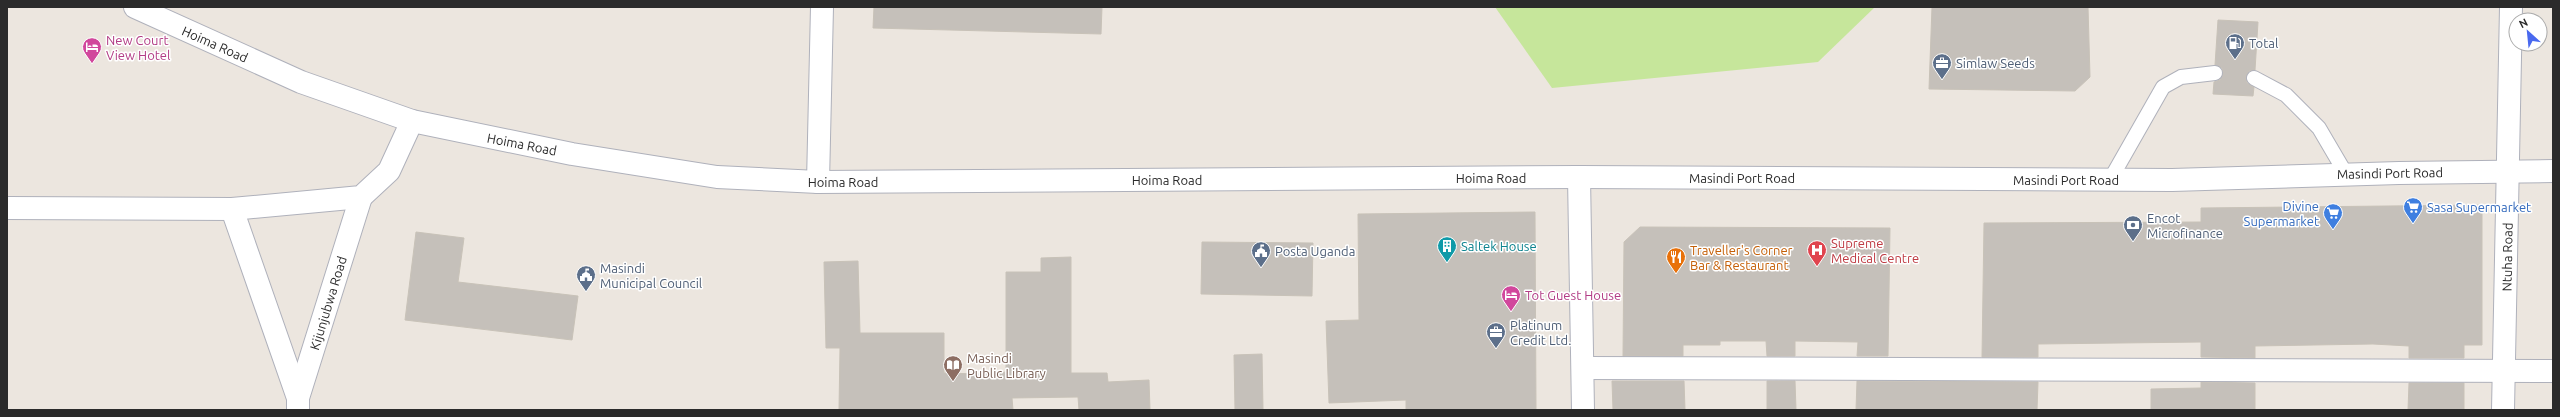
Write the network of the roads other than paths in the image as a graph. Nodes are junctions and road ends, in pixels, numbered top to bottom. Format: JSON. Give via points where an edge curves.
{"nodes":[{"id":1,"x":135,"y":7,"type":"edge"},
{"id":2,"x":822,"y":7,"type":"edge"},
{"id":3,"x":2511,"y":7,"type":"edge"},
{"id":4,"x":2215,"y":73,"type":"dead end"},
{"id":5,"x":2254,"y":78,"type":"dead end"},
{"id":6,"x":412,"y":121,"type":"junction"},
{"id":7,"x":2509,"y":171,"type":"junction"},
{"id":8,"x":2553,"y":171,"type":"edge"},
{"id":9,"x":2346,"y":174,"type":"junction"},
{"id":10,"x":1579,"y":177,"type":"junction"},
{"id":11,"x":2110,"y":180,"type":"junction"},
{"id":12,"x":818,"y":182,"type":"junction"},
{"id":13,"x":361,"y":197,"type":"junction"},
{"id":14,"x":7,"y":208,"type":"edge"},
{"id":15,"x":232,"y":209,"type":"junction"},
{"id":16,"x":1583,"y":368,"type":"junction"},
{"id":17,"x":2504,"y":371,"type":"junction"},
{"id":18,"x":2553,"y":371,"type":"edge"},
{"id":19,"x":298,"y":404,"type":"edge"},
{"id":20,"x":1583,"y":410,"type":"edge"},
{"id":21,"x":2503,"y":410,"type":"edge"}],
"edges":[{"from":1,"to":6,"type":"street","name":"Hoima Road","via":[[301,82]]},
{"from":2,"to":12,"type":"street"},
{"from":3,"to":7,"type":"street","name":"Ntuha Road"},
{"from":4,"to":11,"type":"lane","via":[[2181,77],[2164,87]]},
{"from":5,"to":9,"type":"lane","via":[[2286,95],[2319,128]]},
{"from":6,"to":12,"type":"street","name":"Hoima Road","via":[[572,154],[717,177]]},
{"from":6,"to":13,"type":"street","via":[[388,171]]},
{"from":7,"to":8,"type":"street","name":"Masindi Port Road"},
{"from":7,"to":9,"type":"street","name":"Masindi Port Road"},
{"from":7,"to":17,"type":"street","name":"Ntuha Road"},
{"from":9,"to":11,"type":"street","name":"Masindi Port Road"},
{"from":10,"to":11,"type":"street","name":"Masindi Port Road"},
{"from":10,"to":12,"type":"street","name":"Hoima Road"},
{"from":10,"to":16,"type":"street"},
{"from":13,"to":15,"type":"street"},
{"from":13,"to":19,"type":"street","name":"Kijunjubwa Road"},
{"from":14,"to":15,"type":"street"},
{"from":15,"to":19,"type":"street"},
{"from":16,"to":17,"type":"street"},
{"from":16,"to":20,"type":"street"},
{"from":17,"to":18,"type":"street"},
{"from":17,"to":21,"type":"street","name":"Ntuha Road"}]}
